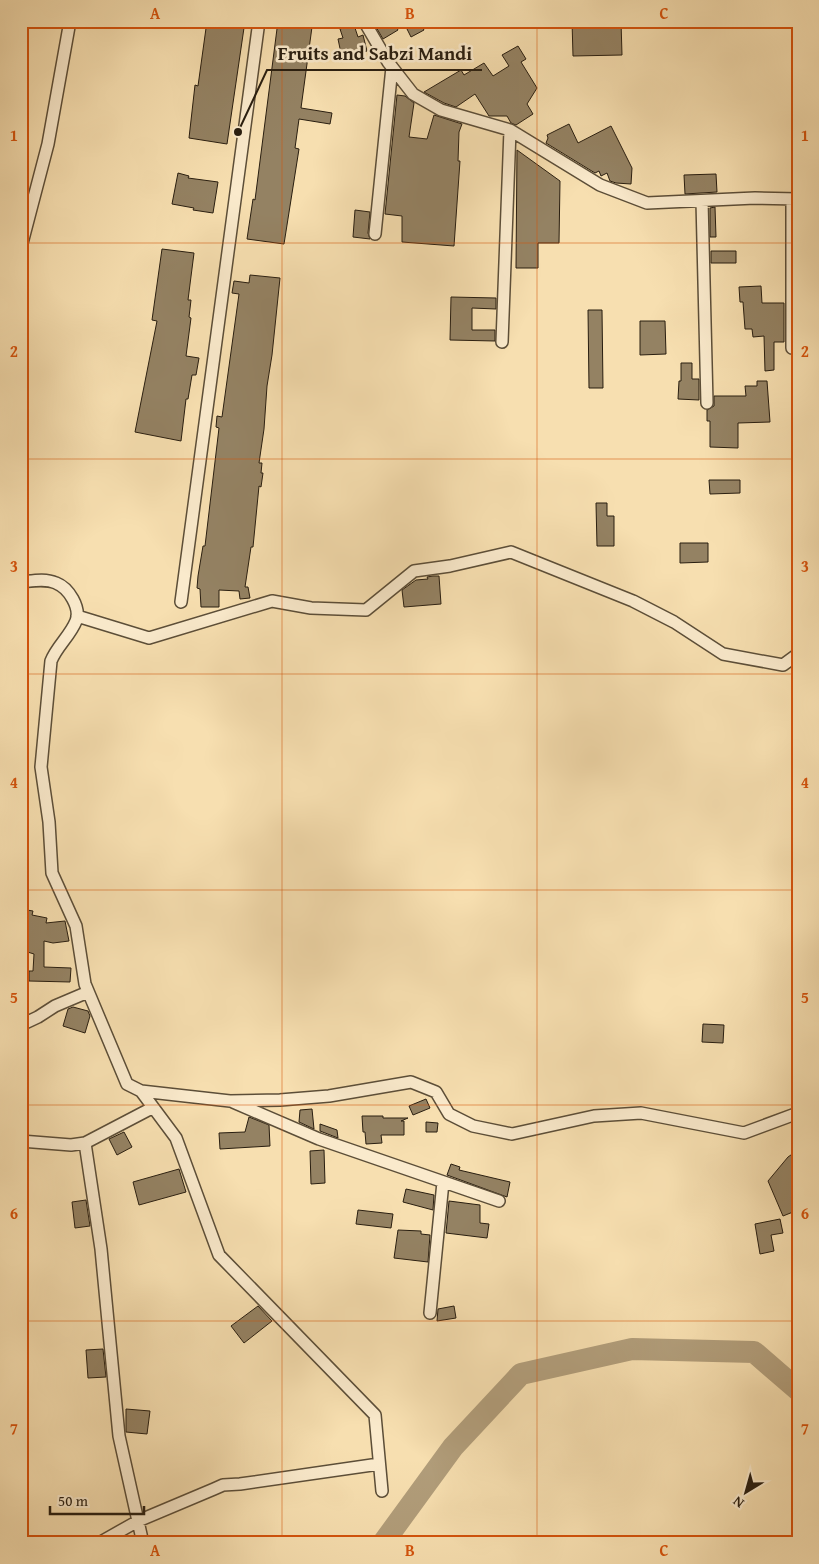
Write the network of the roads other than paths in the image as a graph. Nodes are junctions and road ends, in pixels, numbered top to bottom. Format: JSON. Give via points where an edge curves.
{"nodes":[{"id":1,"x":70,"y":21,"type":"edge"},
{"id":2,"x":259,"y":21,"type":"edge"},
{"id":3,"x":364,"y":21,"type":"edge"},
{"id":4,"x":392,"y":67,"type":"junction"},
{"id":5,"x":510,"y":130,"type":"junction"},
{"id":6,"x":795,"y":199,"type":"edge"},
{"id":7,"x":702,"y":201,"type":"junction"},
{"id":8,"x":375,"y":234,"type":"dead end"},
{"id":9,"x":21,"y":247,"type":"edge"},
{"id":10,"x":502,"y":342,"type":"dead end"},
{"id":11,"x":792,"y":348,"type":"dead end"},
{"id":12,"x":707,"y":403,"type":"dead end"},
{"id":13,"x":21,"y":582,"type":"edge"},
{"id":14,"x":181,"y":602,"type":"dead end"},
{"id":15,"x":77,"y":616,"type":"junction"},
{"id":16,"x":798,"y":654,"type":"edge"},
{"id":17,"x":88,"y":992,"type":"junction"},
{"id":18,"x":21,"y":1025,"type":"edge"},
{"id":19,"x":140,"y":1091,"type":"junction"},
{"id":20,"x":230,"y":1101,"type":"junction"},
{"id":21,"x":152,"y":1108,"type":"junction"},
{"id":22,"x":798,"y":1112,"type":"edge"},
{"id":23,"x":21,"y":1141,"type":"edge"},
{"id":24,"x":85,"y":1143,"type":"junction"},
{"id":25,"x":443,"y":1182,"type":"junction"},
{"id":26,"x":499,"y":1201,"type":"dead end"},
{"id":27,"x":430,"y":1312,"type":"dead end"},
{"id":28,"x":379,"y":1464,"type":"junction"},
{"id":29,"x":382,"y":1491,"type":"dead end"},
{"id":30,"x":138,"y":1521,"type":"junction"},
{"id":31,"x":142,"y":1539,"type":"dead end"},
{"id":32,"x":99,"y":1543,"type":"edge"}],
"edges":[{"from":1,"to":9,"type":"street","via":[[48,144]]},
{"from":2,"to":14,"type":"street"},
{"from":3,"to":4,"type":"street"},
{"from":4,"to":5,"type":"street","via":[[413,94],[441,110]]},
{"from":4,"to":8,"type":"street"},
{"from":5,"to":7,"type":"street","via":[[600,185],[647,203]]},
{"from":5,"to":10,"type":"street"},
{"from":6,"to":7,"type":"street"},
{"from":6,"to":11,"type":"street"},
{"from":7,"to":12,"type":"street"},
{"from":13,"to":15,"type":"street","via":[[44,580],[57,583],[74,600]]},
{"from":15,"to":16,"type":"street","via":[[149,638],[272,601],[311,608],[366,610],[414,571],[511,552],[633,601],[674,622],[723,654],[783,665]]},
{"from":15,"to":17,"type":"street","via":[[51,661],[42,767],[52,873],[76,926]]},
{"from":17,"to":18,"type":"street"},
{"from":17,"to":19,"type":"street","via":[[127,1084]]},
{"from":19,"to":20,"type":"street"},
{"from":19,"to":21,"type":"street"},
{"from":20,"to":22,"type":"street","via":[[329,1096],[411,1082],[436,1092],[449,1114],[473,1126],[512,1134],[594,1116],[641,1113],[744,1133]]},
{"from":20,"to":25,"type":"street","via":[[319,1139]]},
{"from":21,"to":24,"type":"street"},
{"from":21,"to":28,"type":"street","via":[[176,1138],[219,1254],[375,1415]]},
{"from":23,"to":24,"type":"street"},
{"from":24,"to":30,"type":"street","via":[[101,1249],[120,1436]]},
{"from":25,"to":26,"type":"street"},
{"from":25,"to":27,"type":"street"},
{"from":28,"to":29,"type":"street"},
{"from":28,"to":30,"type":"street","via":[[223,1485]]},
{"from":30,"to":31,"type":"street"},
{"from":30,"to":32,"type":"street"}]}
